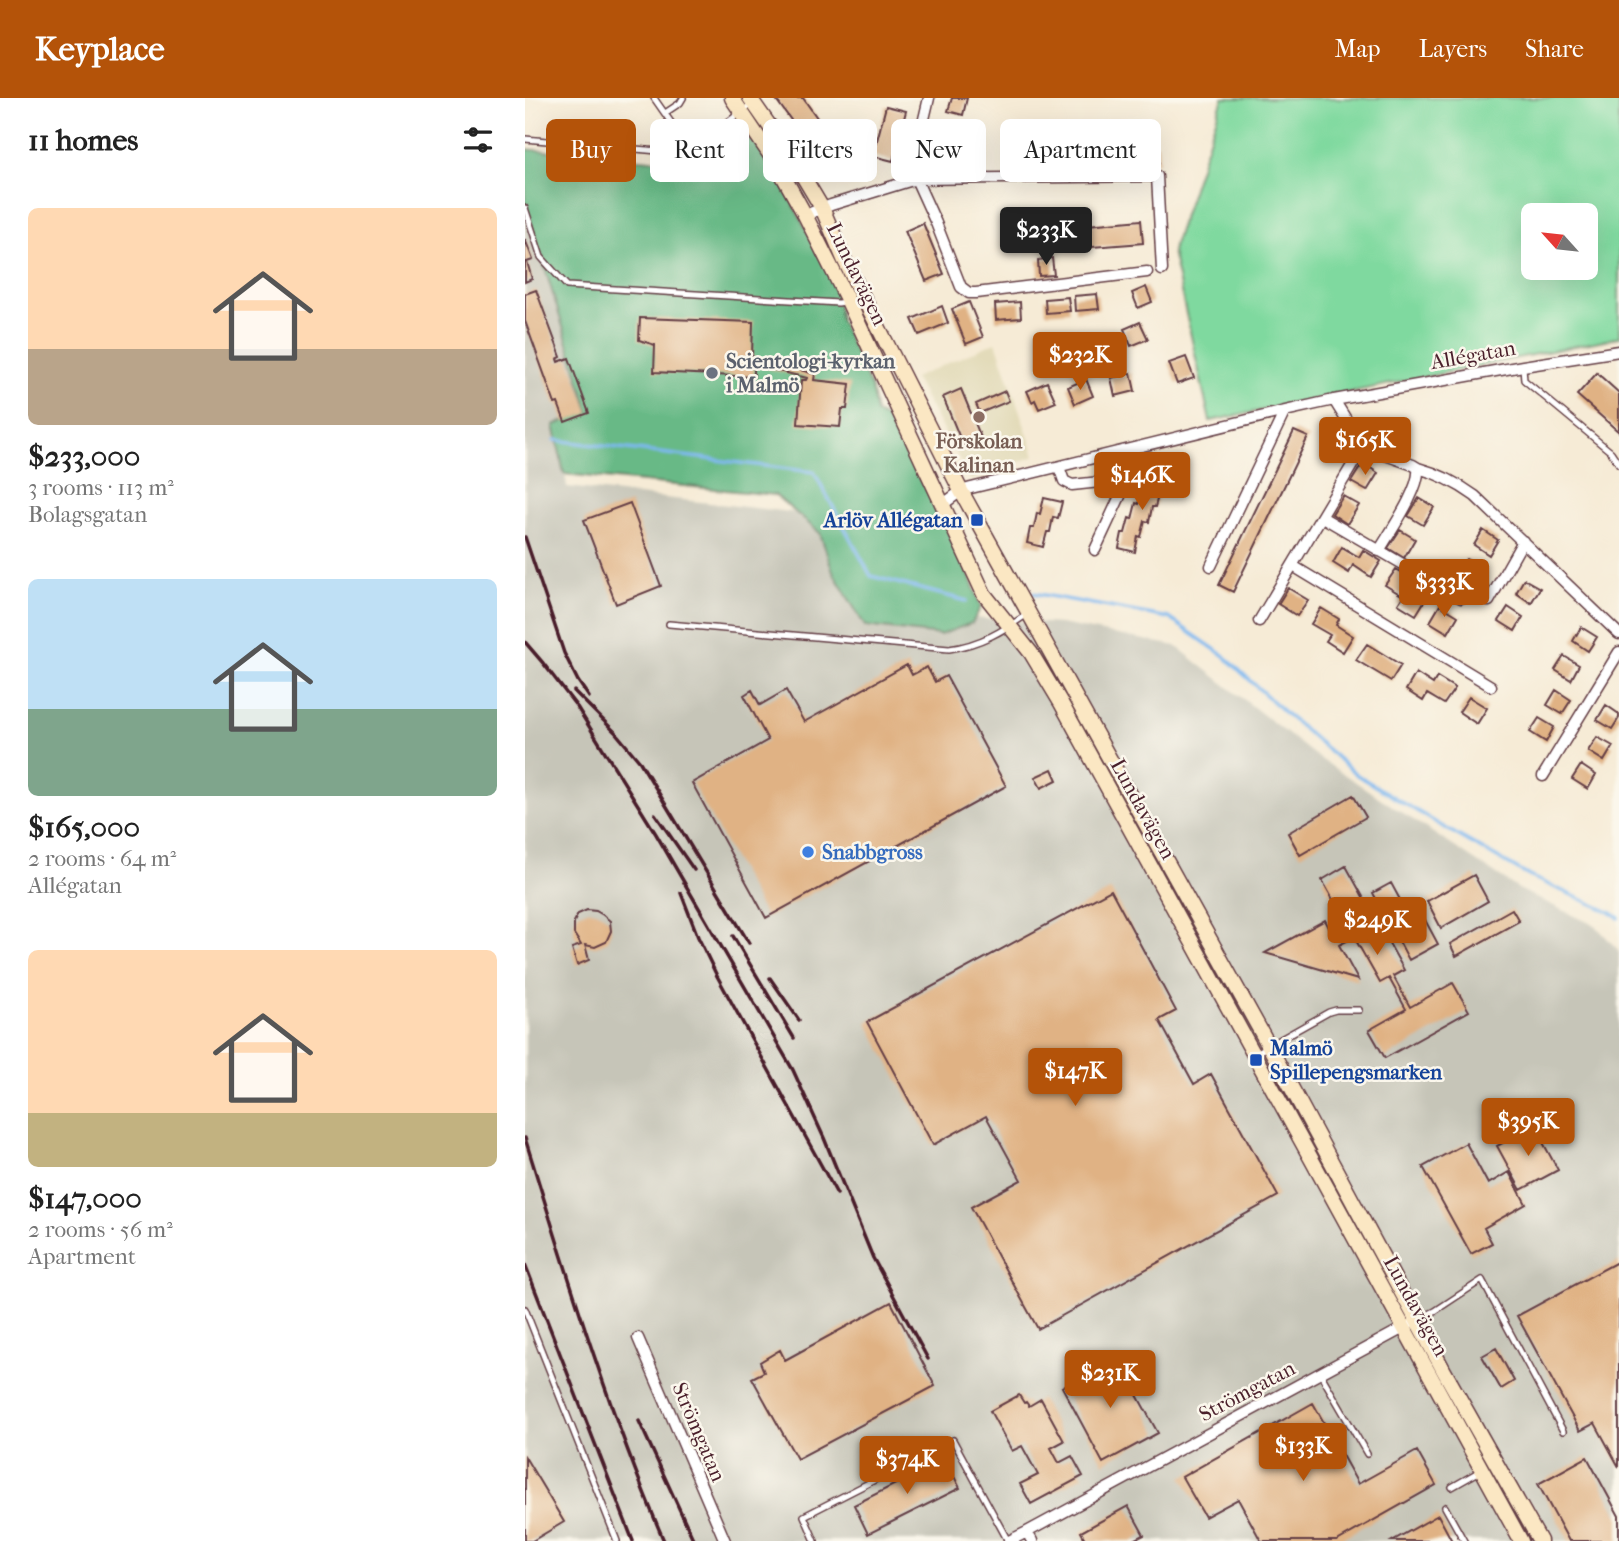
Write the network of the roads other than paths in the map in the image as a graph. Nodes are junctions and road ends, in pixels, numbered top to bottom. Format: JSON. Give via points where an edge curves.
{"nodes":[{"id":1,"x":654,"y":98,"type":"edge"},
{"id":2,"x":683,"y":98,"type":"edge"},
{"id":3,"x":732,"y":98,"type":"edge"},
{"id":4,"x":929,"y":98,"type":"edge"},
{"id":5,"x":752,"y":100,"type":"edge"},
{"id":6,"x":665,"y":113,"type":"junction"},
{"id":7,"x":741,"y":113,"type":"junction"},
{"id":8,"x":669,"y":119,"type":"edge"},
{"id":9,"x":732,"y":119,"type":"edge"},
{"id":10,"x":924,"y":119,"type":"edge"},
{"id":11,"x":525,"y":139,"type":"edge"},
{"id":12,"x":650,"y":151,"type":"edge"},
{"id":13,"x":986,"y":178,"type":"edge"},
{"id":14,"x":906,"y":182,"type":"edge"},
{"id":15,"x":917,"y":182,"type":"edge"},
{"id":16,"x":525,"y":208,"type":"edge"},
{"id":17,"x":822,"y":208,"type":"junction"},
{"id":18,"x":805,"y":215,"type":"junction"},
{"id":19,"x":1162,"y":270,"type":"dead end"},
{"id":20,"x":1147,"y":272,"type":"dead end"},
{"id":21,"x":848,"y":301,"type":"junction"},
{"id":22,"x":1619,"y":351,"type":"edge"},
{"id":23,"x":1523,"y":366,"type":"junction"},
{"id":24,"x":1334,"y":401,"type":"junction"},
{"id":25,"x":1285,"y":411,"type":"junction"},
{"id":26,"x":1363,"y":447,"type":"junction"},
{"id":27,"x":1619,"y":464,"type":"edge"},
{"id":28,"x":1059,"y":467,"type":"junction"},
{"id":29,"x":1418,"y":468,"type":"junction"},
{"id":30,"x":961,"y":491,"type":"junction"},
{"id":31,"x":942,"y":505,"type":"junction"},
{"id":32,"x":1322,"y":517,"type":"junction"},
{"id":33,"x":1523,"y":541,"type":"junction"},
{"id":34,"x":1095,"y":550,"type":"dead end"},
{"id":35,"x":1379,"y":551,"type":"junction"},
{"id":36,"x":1211,"y":566,"type":"dead end"},
{"id":37,"x":1293,"y":566,"type":"junction"},
{"id":38,"x":1461,"y":598,"type":"dead end"},
{"id":39,"x":1489,"y":601,"type":"dead end"},
{"id":40,"x":1029,"y":613,"type":"junction"},
{"id":41,"x":1259,"y":621,"type":"dead end"},
{"id":42,"x":669,"y":624,"type":"dead end"},
{"id":43,"x":1010,"y":627,"type":"junction"},
{"id":44,"x":1619,"y":635,"type":"edge"},
{"id":45,"x":1619,"y":652,"type":"edge"},
{"id":46,"x":1491,"y":686,"type":"dead end"},
{"id":47,"x":1543,"y":776,"type":"dead end"},
{"id":48,"x":1359,"y":1010,"type":"dead end"},
{"id":49,"x":1269,"y":1046,"type":"junction"},
{"id":50,"x":1253,"y":1055,"type":"junction"},
{"id":51,"x":525,"y":1310,"type":"edge"},
{"id":52,"x":1411,"y":1324,"type":"junction"},
{"id":53,"x":638,"y":1338,"type":"dead end"},
{"id":54,"x":1320,"y":1373,"type":"junction"},
{"id":55,"x":1563,"y":1431,"type":"dead end"},
{"id":56,"x":1367,"y":1454,"type":"dead end"},
{"id":57,"x":1482,"y":1470,"type":"junction"},
{"id":58,"x":1453,"y":1487,"type":"dead end"},
{"id":59,"x":1445,"y":1507,"type":"dead end"},
{"id":60,"x":1029,"y":1536,"type":"edge"},
{"id":61,"x":617,"y":1541,"type":"edge"},
{"id":62,"x":725,"y":1541,"type":"edge"},
{"id":63,"x":815,"y":1541,"type":"edge"},
{"id":64,"x":1009,"y":1541,"type":"edge"},
{"id":65,"x":1464,"y":1541,"type":"edge"},
{"id":66,"x":1521,"y":1541,"type":"edge"},
{"id":67,"x":1540,"y":1541,"type":"edge"}],
"edges":[{"from":1,"to":6,"type":"lane"},
{"from":2,"to":6,"type":"lane"},
{"from":3,"to":7,"type":"main road","name":"Lundavägen"},
{"from":4,"to":10,"type":"street"},
{"from":5,"to":7,"type":"lane"},
{"from":5,"to":17,"type":"main road","name":"Lundavägen"},
{"from":6,"to":8,"type":"lane"},
{"from":7,"to":9,"type":"lane"},
{"from":7,"to":18,"type":"main road","name":"Lundavägen"},
{"from":11,"to":12,"type":"lane"},
{"from":13,"to":19,"type":"street","via":[[1157,176]]},
{"from":14,"to":17,"type":"street"},
{"from":15,"to":20,"type":"street","via":[[961,287],[969,293]]},
{"from":16,"to":21,"type":"lane","via":[[541,257],[568,286]]},
{"from":17,"to":18,"type":"street"},
{"from":17,"to":30,"type":"main road","name":"Lundavägen"},
{"from":18,"to":21,"type":"main road","name":"Lundavägen"},
{"from":21,"to":31,"type":"main road","name":"Lundavägen"},
{"from":22,"to":23,"type":"street","name":"Allégatan"},
{"from":23,"to":24,"type":"street","name":"Allégatan"},
{"from":23,"to":27,"type":"lane","via":[[1524,380]]},
{"from":24,"to":25,"type":"street","name":"Allégatan"},
{"from":24,"to":26,"type":"street"},
{"from":25,"to":28,"type":"street","name":"Allégatan"},
{"from":25,"to":36,"type":"street"},
{"from":26,"to":29,"type":"street"},
{"from":26,"to":32,"type":"street"},
{"from":28,"to":30,"type":"street","name":"Allégatan"},
{"from":28,"to":34,"type":"street","via":[[1064,481],[1072,485],[1128,479]]},
{"from":29,"to":33,"type":"street","via":[[1445,477],[1475,496]]},
{"from":29,"to":35,"type":"street","via":[[1413,492]]},
{"from":30,"to":31,"type":"street","name":"Allégatan"},
{"from":30,"to":40,"type":"main road","name":"Lundavägen"},
{"from":31,"to":43,"type":"main road","name":"Lundavägen","via":[[984,594]]},
{"from":32,"to":35,"type":"street"},
{"from":32,"to":37,"type":"street"},
{"from":33,"to":39,"type":"street"},
{"from":33,"to":44,"type":"street"},
{"from":35,"to":38,"type":"street"},
{"from":37,"to":41,"type":"street"},
{"from":37,"to":46,"type":"street"},
{"from":40,"to":43,"type":"lane"},
{"from":40,"to":49,"type":"main road","name":"Lundavägen"},
{"from":42,"to":43,"type":"lane","via":[[949,649],[977,644]]},
{"from":43,"to":50,"type":"main road","name":"Lundavägen","via":[[1061,703]]},
{"from":45,"to":47,"type":"street"},
{"from":48,"to":49,"type":"lane","via":[[1329,1012]]},
{"from":49,"to":50,"type":"lane"},
{"from":49,"to":52,"type":"main road","name":"Lundavägen"},
{"from":50,"to":52,"type":"main road","name":"Lundavägen"},
{"from":51,"to":61,"type":"lane"},
{"from":52,"to":54,"type":"street","name":"Strömgatan"},
{"from":52,"to":55,"type":"lane","name":"Strömgatan","via":[[1482,1280]]},
{"from":52,"to":57,"type":"main road","name":"Lundavägen"},
{"from":52,"to":67,"type":"main road","name":"Lundavägen"},
{"from":53,"to":62,"type":"street","name":"Strömgatan"},
{"from":54,"to":56,"type":"lane"},
{"from":54,"to":60,"type":"street","name":"Strömgatan"},
{"from":57,"to":58,"type":"lane"},
{"from":57,"to":66,"type":"main road","name":"Lundavägen"},
{"from":59,"to":65,"type":"lane"},
{"from":60,"to":64,"type":"street","name":"Strömgatan"},
{"from":63,"to":64,"type":"lane","via":[[804,1516],[953,1440]]}]}
